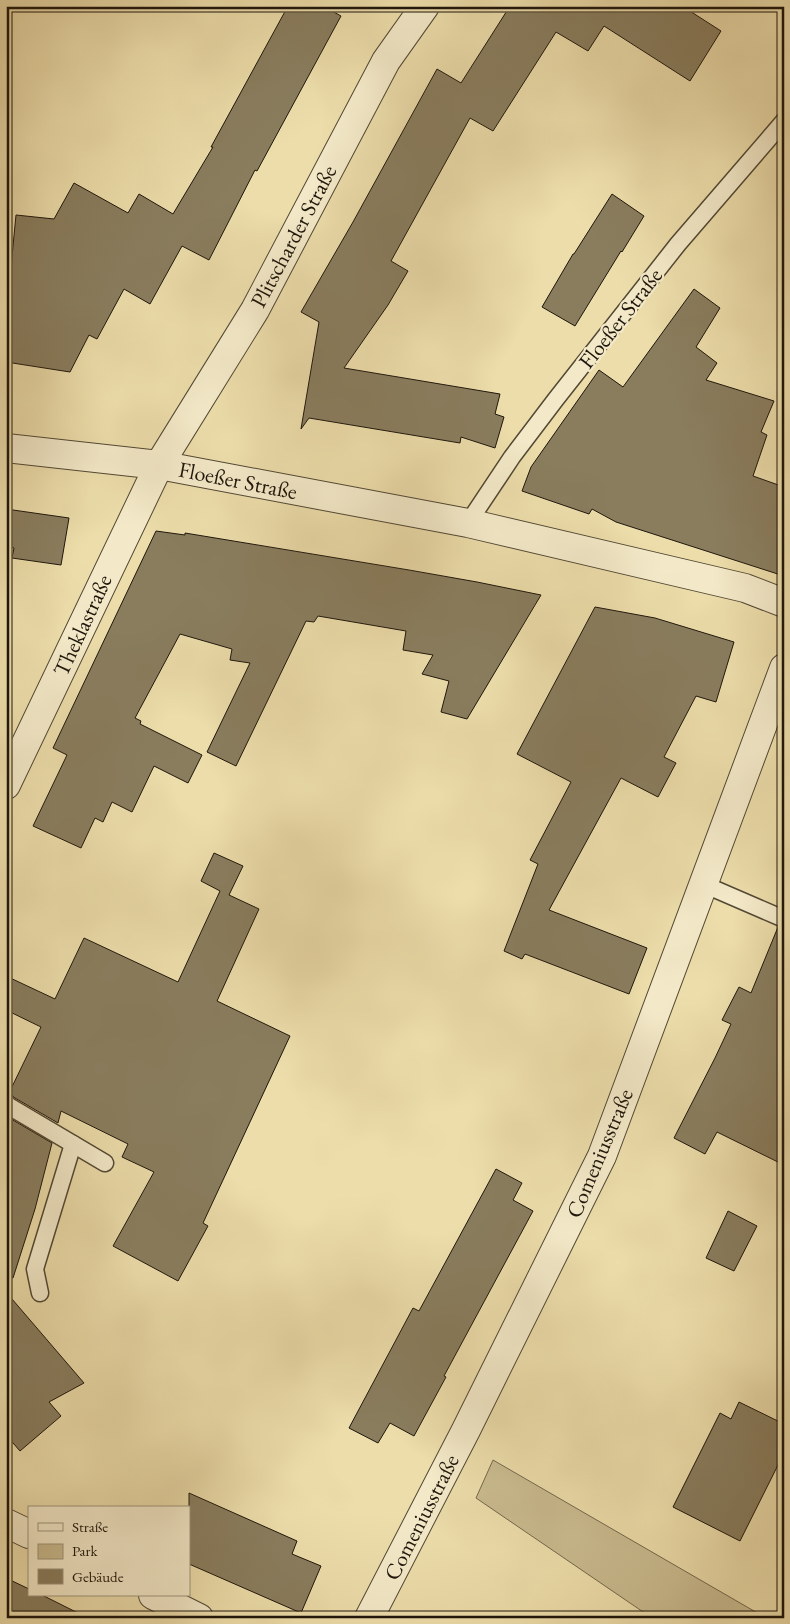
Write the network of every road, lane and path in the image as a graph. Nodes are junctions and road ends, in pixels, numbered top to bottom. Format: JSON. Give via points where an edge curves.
{"nodes":[{"id":1,"x":425,"y":6,"type":"edge"},
{"id":2,"x":784,"y":121,"type":"edge"},
{"id":3,"x":6,"y":448,"type":"edge"},
{"id":4,"x":159,"y":465,"type":"junction"},
{"id":5,"x":468,"y":523,"type":"junction"},
{"id":6,"x":784,"y":603,"type":"edge"},
{"id":7,"x":784,"y":668,"type":"edge"},
{"id":8,"x":6,"y":785,"type":"edge"},
{"id":9,"x":703,"y":884,"type":"junction"},
{"id":10,"x":784,"y":919,"type":"edge"},
{"id":11,"x":6,"y":1102,"type":"edge"},
{"id":12,"x":73,"y":1144,"type":"junction"},
{"id":13,"x":105,"y":1163,"type":"dead end"},
{"id":14,"x":40,"y":1293,"type":"dead end"},
{"id":15,"x":6,"y":1523,"type":"edge"},
{"id":16,"x":28,"y":1534,"type":"edge"},
{"id":17,"x":155,"y":1596,"type":"edge"},
{"id":18,"x":199,"y":1618,"type":"edge"},
{"id":19,"x":370,"y":1618,"type":"edge"}],
"edges":[{"from":1,"to":4,"type":"street","name":"Plitscharder Straße","via":[[386,61],[255,310]]},
{"from":2,"to":5,"type":"lane","name":"Floeßer Straße","via":[[678,244],[556,399]]},
{"from":3,"to":4,"type":"street","name":"Floeßer Straße"},
{"from":4,"to":5,"type":"street","name":"Floeßer Straße"},
{"from":4,"to":8,"type":"street","name":"Theklastraße"},
{"from":5,"to":6,"type":"street","name":"Floeßer Straße","via":[[745,588]]},
{"from":7,"to":9,"type":"street","name":"Comeniusstraße"},
{"from":9,"to":10,"type":"lane"},
{"from":9,"to":19,"type":"street","name":"Comeniusstraße","via":[[602,1156]]},
{"from":11,"to":12,"type":"lane"},
{"from":12,"to":13,"type":"lane"},
{"from":12,"to":14,"type":"lane","via":[[35,1270]]},
{"from":15,"to":16,"type":"street"},
{"from":17,"to":18,"type":"street"}]}
